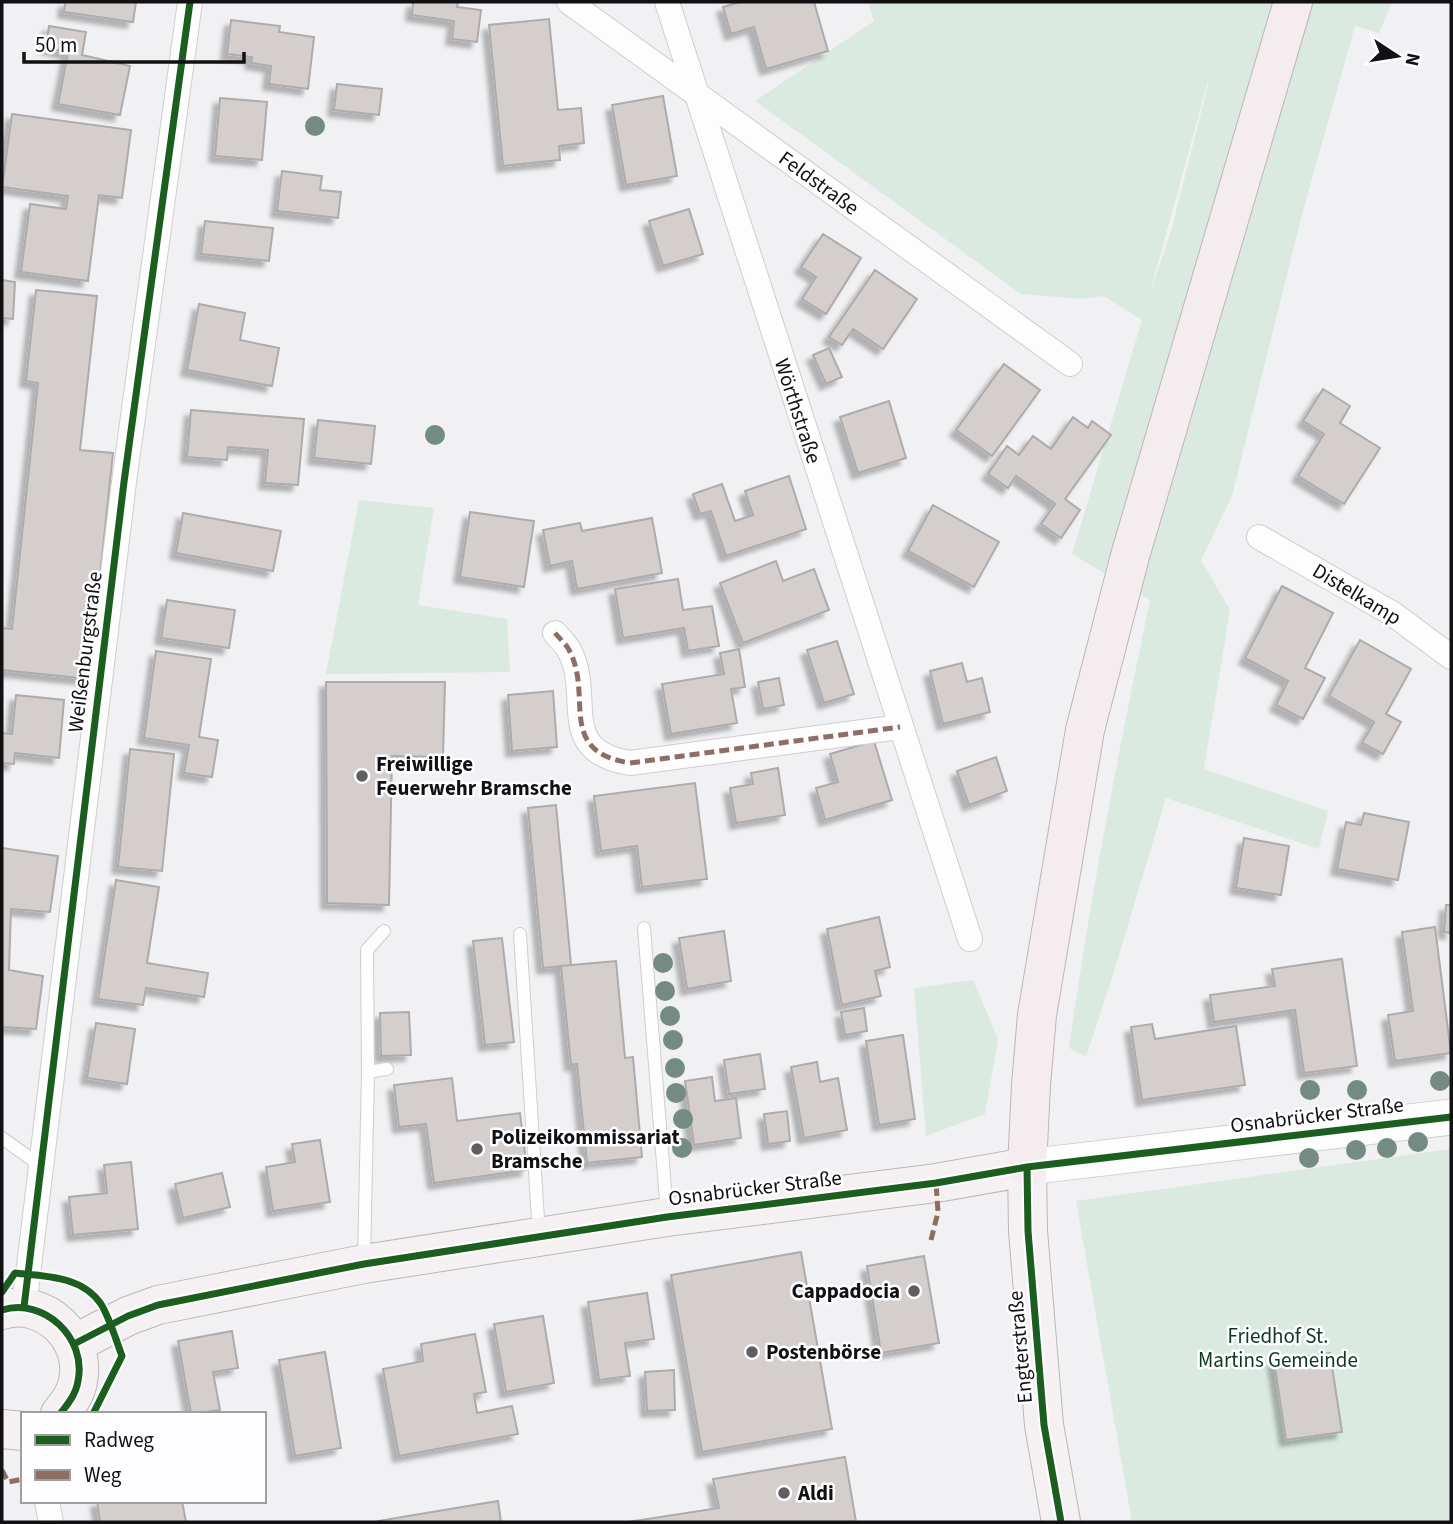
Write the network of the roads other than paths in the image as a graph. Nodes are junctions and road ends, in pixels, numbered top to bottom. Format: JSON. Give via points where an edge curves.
{"nodes":[{"id":1,"x":190,"y":2,"type":"edge"},
{"id":2,"x":569,"y":2,"type":"edge"},
{"id":3,"x":667,"y":2,"type":"edge"},
{"id":4,"x":1293,"y":2,"type":"edge"},
{"id":5,"x":697,"y":96,"type":"junction"},
{"id":6,"x":1070,"y":364,"type":"dead end"},
{"id":7,"x":1259,"y":537,"type":"dead end"},
{"id":8,"x":555,"y":633,"type":"dead end"},
{"id":9,"x":1451,"y":657,"type":"edge"},
{"id":10,"x":900,"y":727,"type":"junction"},
{"id":11,"x":644,"y":928,"type":"dead end"},
{"id":12,"x":384,"y":931,"type":"dead end"},
{"id":13,"x":520,"y":934,"type":"dead end"},
{"id":14,"x":970,"y":939,"type":"dead end"},
{"id":15,"x":387,"y":1069,"type":"dead end"},
{"id":16,"x":368,"y":1072,"type":"junction"},
{"id":17,"x":1451,"y":1117,"type":"edge"},
{"id":18,"x":2,"y":1138,"type":"edge"},
{"id":19,"x":41,"y":1166,"type":"junction"},
{"id":20,"x":1027,"y":1167,"type":"junction"},
{"id":21,"x":667,"y":1217,"type":"junction"},
{"id":22,"x":539,"y":1238,"type":"junction"},
{"id":23,"x":364,"y":1264,"type":"junction"},
{"id":24,"x":13,"y":1308,"type":"edge"},
{"id":25,"x":74,"y":1344,"type":"junction"},
{"id":26,"x":62,"y":1412,"type":"edge"},
{"id":27,"x":2,"y":1429,"type":"edge"},
{"id":28,"x":21,"y":1431,"type":"edge"},
{"id":29,"x":47,"y":1503,"type":"edge"},
{"id":30,"x":51,"y":1522,"type":"edge"},
{"id":31,"x":1062,"y":1522,"type":"edge"}],
"edges":[{"from":1,"to":19,"type":"street","name":"Weißenburgstraße","via":[[124,482]]},
{"from":2,"to":5,"type":"street","name":"Feldstraße"},
{"from":3,"to":5,"type":"street","name":"Wörthstraße"},
{"from":4,"to":20,"type":"highway","via":[[1130,556],[1085,730],[1037,1015]]},
{"from":5,"to":6,"type":"street","name":"Feldstraße"},
{"from":5,"to":10,"type":"street","name":"Wörthstraße"},
{"from":7,"to":9,"type":"street","name":"Distelkamp","via":[[1394,614]]},
{"from":8,"to":10,"type":"street","via":[[575,665],[582,726],[592,748],[609,760],[630,764]]},
{"from":10,"to":14,"type":"street","name":"Wörthstraße"},
{"from":11,"to":21,"type":"lane"},
{"from":12,"to":16,"type":"lane","via":[[367,950]]},
{"from":13,"to":22,"type":"lane"},
{"from":15,"to":16,"type":"lane"},
{"from":16,"to":23,"type":"lane"},
{"from":17,"to":20,"type":"main road","name":"Osnabrücker Straße"},
{"from":18,"to":19,"type":"lane"},
{"from":19,"to":24,"type":"street","name":"Weißenburgstraße"},
{"from":20,"to":21,"type":"main road","name":"Osnabrücker Straße"},
{"from":20,"to":31,"type":"main road","name":"Engterstraße","via":[[1044,1425]]},
{"from":21,"to":22,"type":"main road","name":"Osnabrücker Straße"},
{"from":22,"to":23,"type":"main road","name":"Osnabrücker Straße"},
{"from":23,"to":25,"type":"main road","name":"Osnabrücker Straße","via":[[158,1306]]},
{"from":24,"to":25,"type":"main road","via":[[44,1313],[61,1324]]},
{"from":25,"to":26,"type":"main road","via":[[79,1381]]},
{"from":27,"to":28,"type":"main road"},
{"from":29,"to":30,"type":"street"}]}
